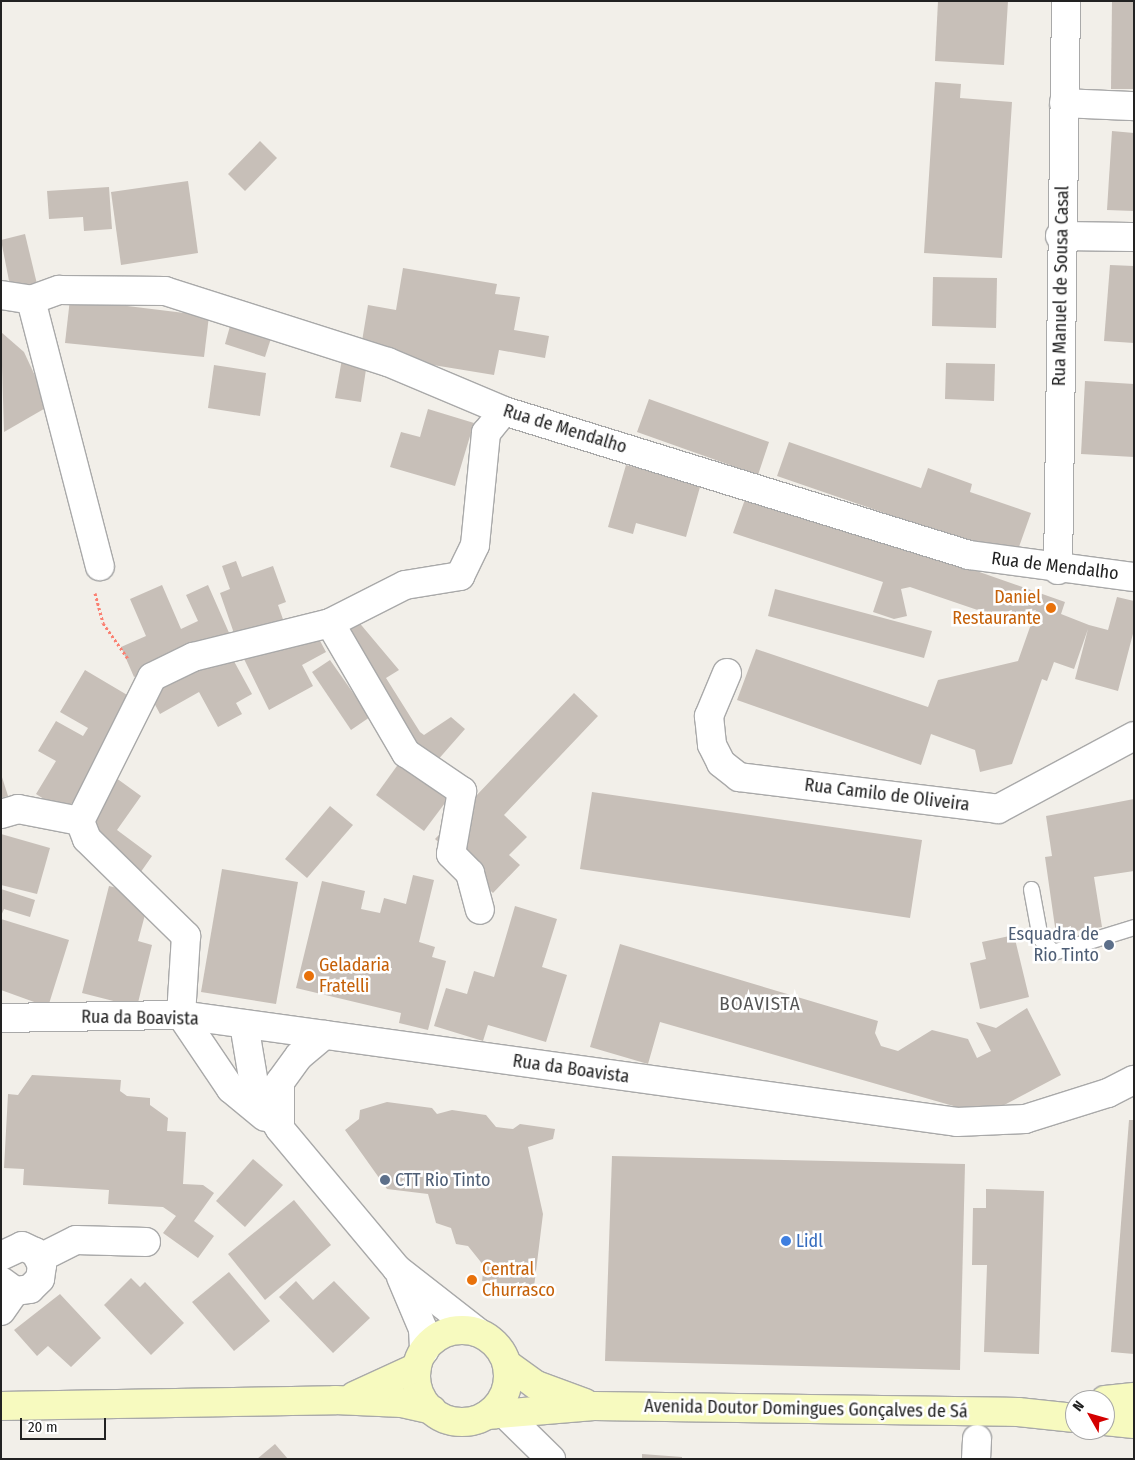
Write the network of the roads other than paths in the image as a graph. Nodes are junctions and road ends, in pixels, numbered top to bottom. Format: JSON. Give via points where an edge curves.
{"nodes":[{"id":1,"x":1066,"y":1,"type":"edge"},
{"id":2,"x":1064,"y":103,"type":"junction"},
{"id":3,"x":1134,"y":106,"type":"edge"},
{"id":4,"x":1060,"y":236,"type":"junction"},
{"id":5,"x":1134,"y":237,"type":"edge"},
{"id":6,"x":1,"y":295,"type":"edge"},
{"id":7,"x":31,"y":300,"type":"junction"},
{"id":8,"x":504,"y":410,"type":"junction"},
{"id":9,"x":100,"y":566,"type":"road end"},
{"id":10,"x":1058,"y":570,"type":"junction"},
{"id":11,"x":1134,"y":577,"type":"edge"},
{"id":12,"x":330,"y":623,"type":"junction"},
{"id":13,"x":727,"y":673,"type":"dead end"},
{"id":14,"x":1134,"y":736,"type":"edge"},
{"id":15,"x":1,"y":814,"type":"edge"},
{"id":16,"x":80,"y":821,"type":"junction"},
{"id":17,"x":1031,"y":889,"type":"dead end"},
{"id":18,"x":480,"y":910,"type":"dead end"},
{"id":19,"x":1134,"y":927,"type":"edge"},
{"id":20,"x":181,"y":1015,"type":"junction"},
{"id":21,"x":1,"y":1018,"type":"edge"},
{"id":22,"x":244,"y":1024,"type":"junction"},
{"id":23,"x":324,"y":1035,"type":"junction"},
{"id":24,"x":1134,"y":1080,"type":"edge"},
{"id":25,"x":280,"y":1129,"type":"junction"},
{"id":26,"x":146,"y":1242,"type":"dead end"},
{"id":27,"x":1,"y":1256,"type":"edge"},
{"id":28,"x":40,"y":1258,"type":"junction"},
{"id":29,"x":397,"y":1269,"type":"junction"},
{"id":30,"x":6,"y":1294,"type":"edge"},
{"id":31,"x":479,"y":1333,"type":"junction"},
{"id":32,"x":420,"y":1359,"type":"junction"},
{"id":33,"x":507,"y":1364,"type":"junction"},
{"id":34,"x":1134,"y":1396,"type":"edge"},
{"id":35,"x":1115,"y":1399,"type":"edge"},
{"id":36,"x":335,"y":1400,"type":"junction"},
{"id":37,"x":1,"y":1406,"type":"edge"},
{"id":38,"x":594,"y":1406,"type":"junction"},
{"id":39,"x":1115,"y":1406,"type":"edge"},
{"id":40,"x":1134,"y":1407,"type":"edge"},
{"id":41,"x":1065,"y":1409,"type":"edge"},
{"id":42,"x":432,"y":1410,"type":"junction"},
{"id":43,"x":496,"y":1414,"type":"junction"},
{"id":44,"x":1115,"y":1422,"type":"edge"},
{"id":45,"x":1134,"y":1424,"type":"edge"},
{"id":46,"x":551,"y":1459,"type":"edge"}],
"edges":[{"from":1,"to":2,"type":"street","name":"Rua Manuel de Sousa Casal"},
{"from":2,"to":3,"type":"street"},
{"from":2,"to":4,"type":"street","name":"Rua Manuel de Sousa Casal"},
{"from":4,"to":5,"type":"street"},
{"from":4,"to":10,"type":"street","name":"Rua Manuel de Sousa Casal"},
{"from":6,"to":7,"type":"street","name":"Rua de Mendalho"},
{"from":7,"to":8,"type":"street","name":"Rua de Mendalho","via":[[59,290],[165,291],[388,362]]},
{"from":7,"to":9,"type":"street"},
{"from":8,"to":10,"type":"street","name":"Rua de Mendalho","via":[[969,555]]},
{"from":8,"to":12,"type":"street","via":[[486,433],[475,545],[460,576],[406,585]]},
{"from":10,"to":11,"type":"street","name":"Rua de Mendalho","via":[[1107,571]]},
{"from":12,"to":16,"type":"street","via":[[193,657],[152,678]]},
{"from":12,"to":18,"type":"street","via":[[406,753],[462,791],[451,854],[470,873]]},
{"from":13,"to":14,"type":"street","name":"Rua Camilo de Oliveira","via":[[709,716],[712,745],[721,763],[739,777],[998,809]]},
{"from":15,"to":16,"type":"street","via":[[18,809]]},
{"from":16,"to":20,"type":"street","via":[[87,840],[186,936]]},
{"from":17,"to":19,"type":"lane","via":[[1040,938],[1053,952]]},
{"from":20,"to":21,"type":"street","name":"Rua da Boavista"},
{"from":20,"to":22,"type":"street","name":"Rua da Boavista"},
{"from":20,"to":25,"type":"street","via":[[230,1089]]},
{"from":22,"to":23,"type":"street","name":"Rua da Boavista"},
{"from":22,"to":25,"type":"street","via":[[255,1090]]},
{"from":23,"to":24,"type":"street","name":"Rua da Boavista","via":[[957,1122],[1024,1119],[1108,1093]]},
{"from":23,"to":25,"type":"street","via":[[299,1056],[280,1082]]},
{"from":25,"to":29,"type":"street"},
{"from":26,"to":28,"type":"street","via":[[76,1240]]},
{"from":27,"to":28,"type":"street","via":[[22,1246]]},
{"from":28,"to":30,"type":"street","via":[[42,1272],[36,1285]]},
{"from":29,"to":31,"type":"street"},
{"from":29,"to":32,"type":"street","via":[[423,1329]]},
{"from":31,"to":32,"type":"main road","via":[[448,1332]]},
{"from":31,"to":33,"type":"main road","name":"Avenida Doutor Domingues Gonçalves de Sá","via":[[496,1345]]},
{"from":32,"to":36,"type":"main road","via":[[370,1391]]},
{"from":32,"to":42,"type":"main road","via":[[416,1383]]},
{"from":33,"to":38,"type":"main road","name":"Avenida Doutor Domingues Gonçalves de Sá","via":[[536,1385]]},
{"from":33,"to":43,"type":"main road","via":[[505,1393]]},
{"from":34,"to":35,"type":"main road"},
{"from":36,"to":37,"type":"main road"},
{"from":36,"to":42,"type":"main road","name":"Avenida Doutor Domingues Gonçalves de Sá","via":[[402,1403]]},
{"from":38,"to":41,"type":"main road","name":"Avenida Doutor Domingues Gonçalves de Sá","via":[[1018,1412]]},
{"from":38,"to":43,"type":"main road","name":"Avenida Doutor Domingues Gonçalves de Sá"},
{"from":39,"to":40,"type":"street"},
{"from":42,"to":43,"type":"main road","name":"Avenida Doutor Domingues Gonçalves de Sá","via":[[459,1422]]},
{"from":43,"to":46,"type":"street"},
{"from":44,"to":45,"type":"main road"}]}
